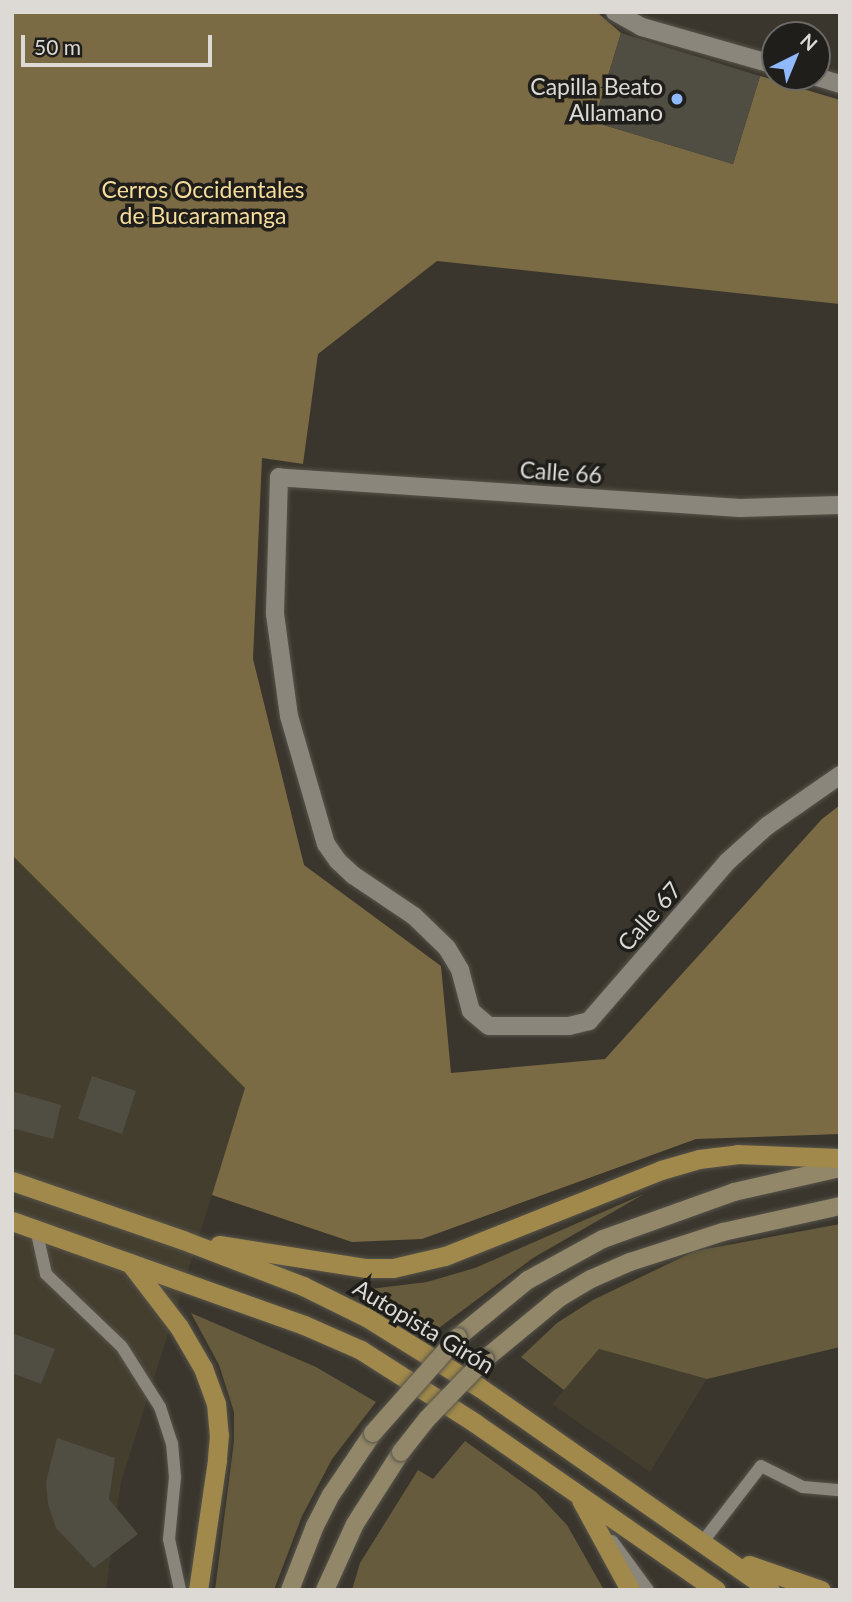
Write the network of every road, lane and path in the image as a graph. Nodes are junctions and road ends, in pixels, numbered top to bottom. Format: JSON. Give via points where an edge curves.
{"nodes":[{"id":1,"x":615,"y":12,"type":"edge"},
{"id":2,"x":761,"y":61,"type":"edge"},
{"id":3,"x":840,"y":505,"type":"edge"},
{"id":4,"x":840,"y":775,"type":"edge"},
{"id":5,"x":476,"y":1017,"type":"joint"},
{"id":6,"x":840,"y":1158,"type":"edge"},
{"id":7,"x":840,"y":1168,"type":"edge"},
{"id":8,"x":12,"y":1181,"type":"edge"},
{"id":9,"x":840,"y":1206,"type":"edge"},
{"id":10,"x":12,"y":1221,"type":"edge"},
{"id":11,"x":36,"y":1229,"type":"junction"},
{"id":12,"x":183,"y":1240,"type":"junction"},
{"id":13,"x":130,"y":1262,"type":"junction"},
{"id":14,"x":840,"y":1490,"type":"edge"},
{"id":15,"x":579,"y":1496,"type":"junction"},
{"id":16,"x":701,"y":1544,"type":"junction"},
{"id":17,"x":180,"y":1590,"type":"edge"},
{"id":18,"x":198,"y":1590,"type":"edge"},
{"id":19,"x":290,"y":1590,"type":"edge"},
{"id":20,"x":325,"y":1590,"type":"edge"},
{"id":21,"x":631,"y":1590,"type":"edge"},
{"id":22,"x":648,"y":1590,"type":"edge"},
{"id":23,"x":716,"y":1590,"type":"edge"},
{"id":24,"x":770,"y":1590,"type":"edge"},
{"id":25,"x":821,"y":1590,"type":"edge"}],
"edges":[{"from":1,"to":2,"type":"street","via":[[642,27]]},
{"from":3,"to":5,"type":"street","name":"Calle 66","via":[[740,509],[279,477],[276,633],[289,716],[318,826],[338,861],[414,916],[447,948]]},
{"from":4,"to":5,"type":"street","name":"Calle 67","via":[[767,826],[727,862],[589,1021],[569,1026],[489,1026]]},
{"from":6,"to":12,"type":"highway","via":[[737,1154],[699,1158],[445,1256],[393,1268],[366,1268]]},
{"from":7,"to":19,"type":"main road","bridge":true,"via":[[734,1192],[603,1239],[528,1280],[458,1337],[373,1433],[331,1495]]},
{"from":8,"to":12,"type":"highway","name":"Autopista Girón"},
{"from":9,"to":20,"type":"main road","bridge":true,"via":[[723,1232],[620,1267],[559,1298],[485,1359],[427,1419],[355,1524]]},
{"from":10,"to":11,"type":"highway"},
{"from":11,"to":13,"type":"highway"},
{"from":11,"to":17,"type":"lane","via":[[46,1274],[122,1347],[160,1407],[172,1443],[175,1477],[169,1539]]},
{"from":12,"to":16,"type":"highway","name":"Autopista Girón","via":[[303,1286],[393,1331]]},
{"from":13,"to":15,"type":"highway","via":[[361,1350]]},
{"from":13,"to":18,"type":"highway","via":[[179,1327],[203,1368],[216,1403],[217,1460]]},
{"from":14,"to":16,"type":"lane","via":[[803,1487],[761,1466]]},
{"from":15,"to":21,"type":"highway"},
{"from":15,"to":22,"type":"lane"},
{"from":15,"to":23,"type":"highway"},
{"from":16,"to":24,"type":"highway","name":"Autopista Girón"},
{"from":16,"to":25,"type":"highway","via":[[767,1574]]}]}
